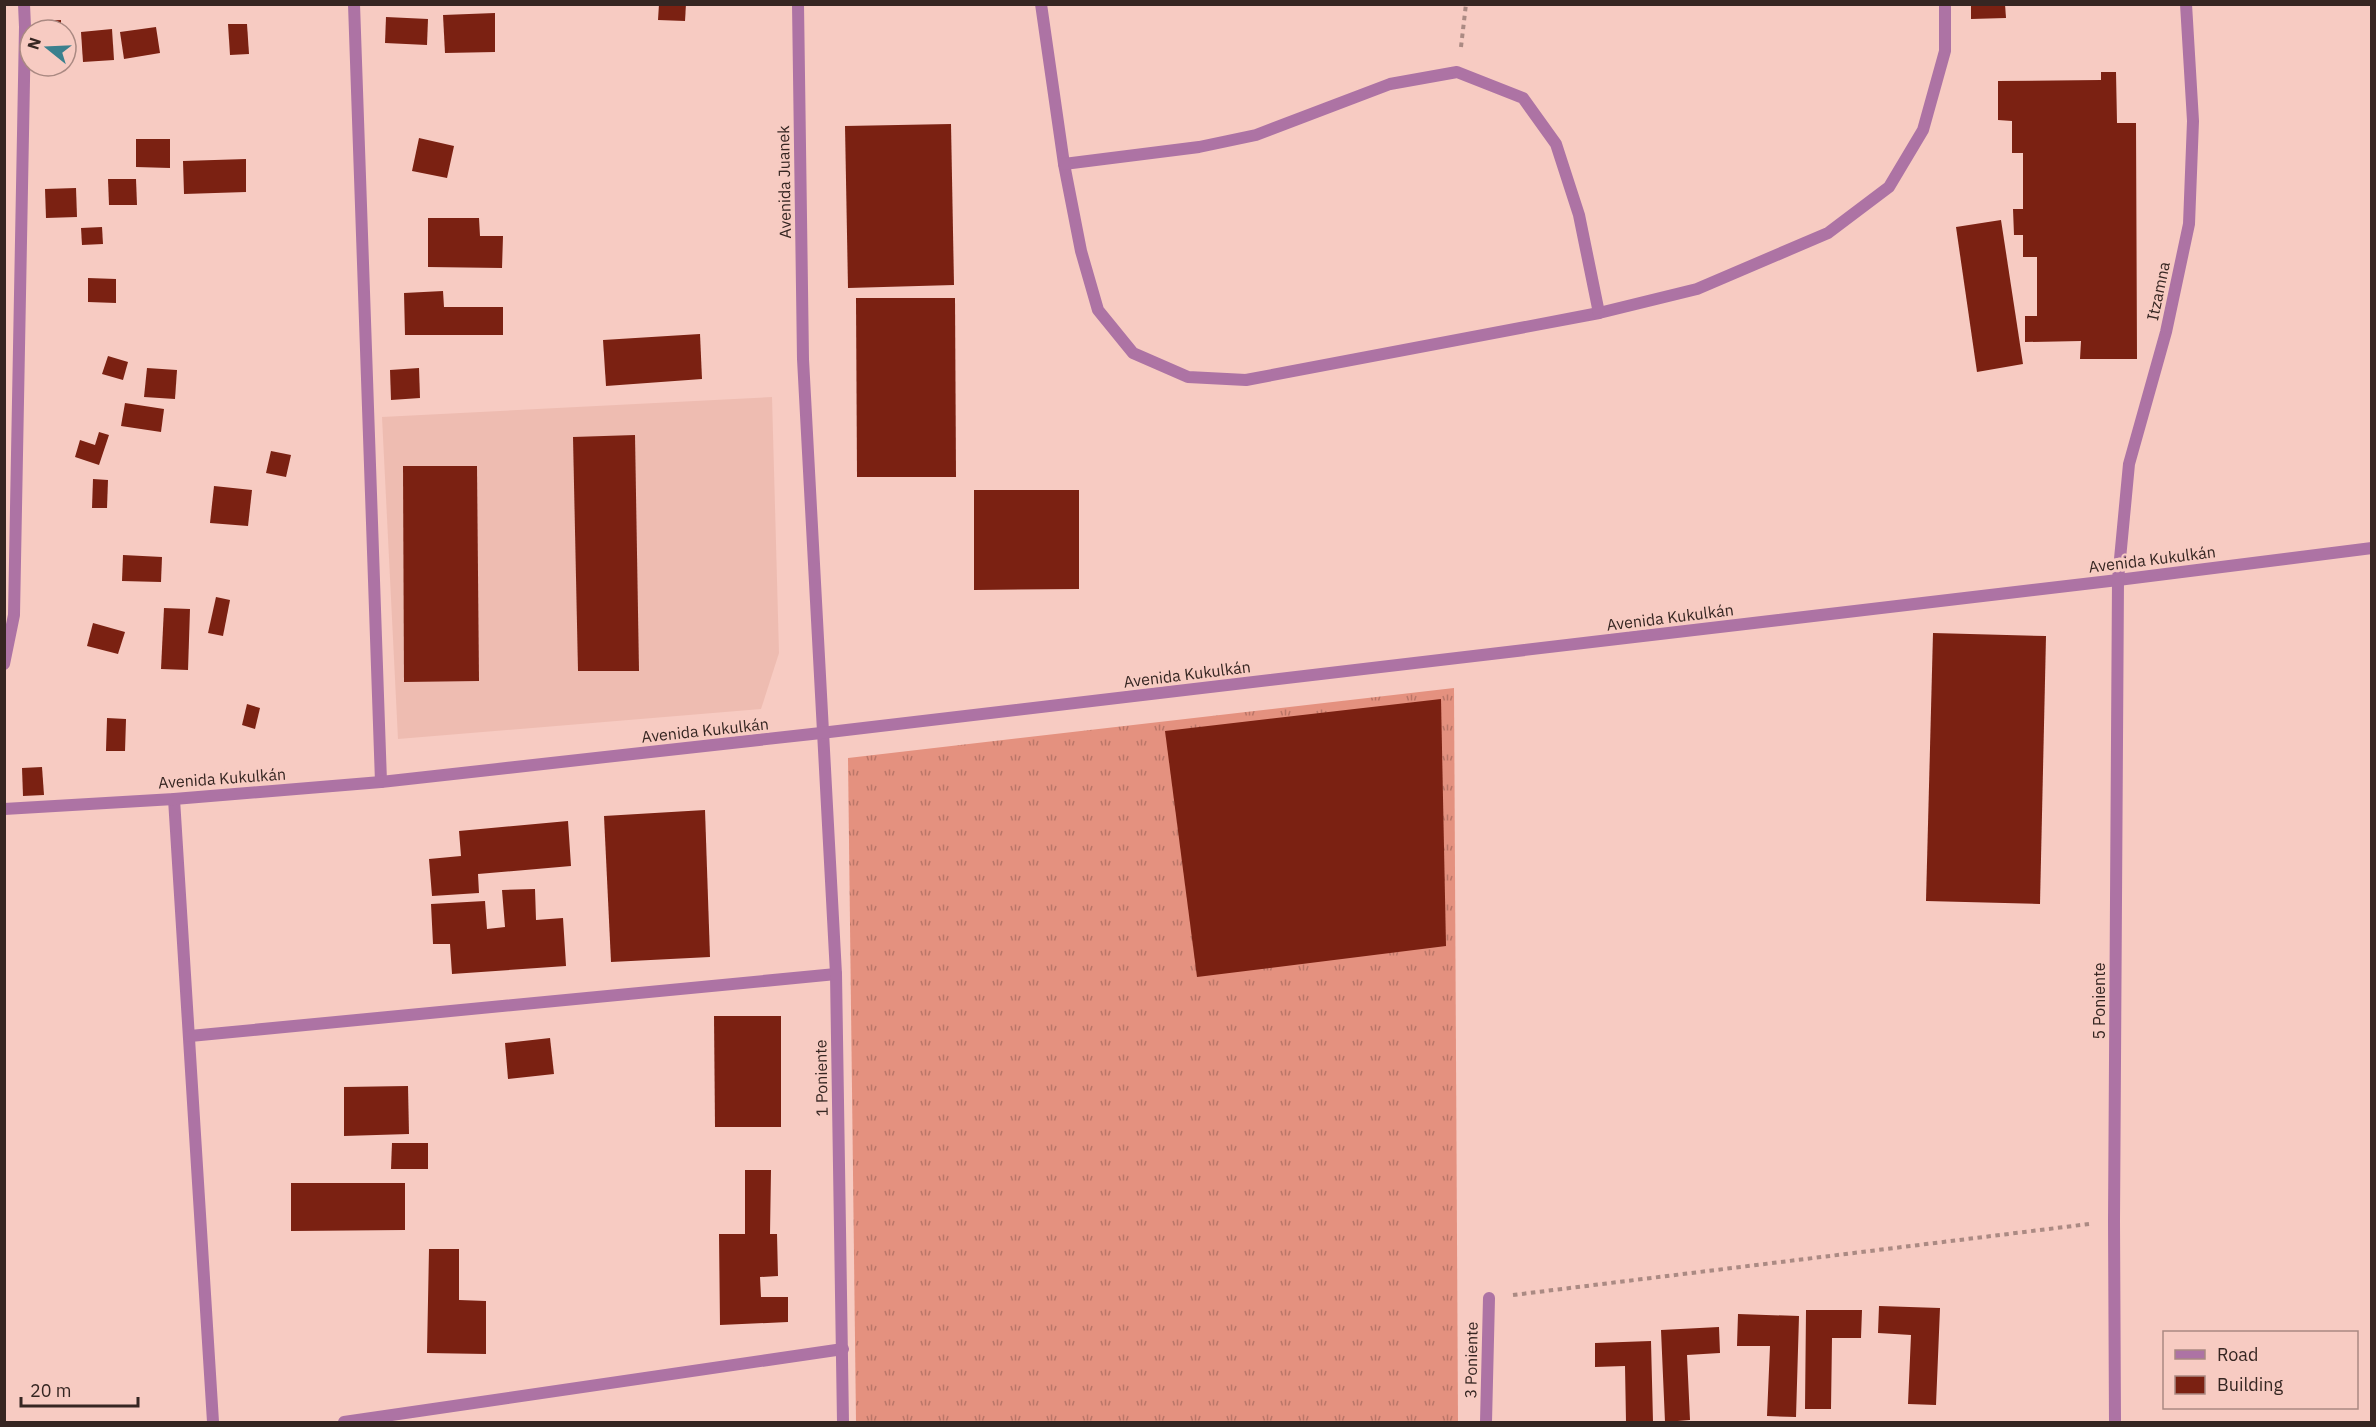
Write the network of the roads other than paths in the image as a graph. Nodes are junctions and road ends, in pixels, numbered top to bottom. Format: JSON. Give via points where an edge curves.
{"nodes":[{"id":1,"x":24,"y":4,"type":"edge"},
{"id":2,"x":354,"y":4,"type":"edge"},
{"id":3,"x":798,"y":4,"type":"edge"},
{"id":4,"x":1041,"y":4,"type":"edge"},
{"id":5,"x":1945,"y":4,"type":"edge"},
{"id":6,"x":2186,"y":4,"type":"edge"},
{"id":7,"x":1064,"y":164,"type":"junction"},
{"id":8,"x":1599,"y":313,"type":"junction"},
{"id":9,"x":2372,"y":548,"type":"edge"},
{"id":10,"x":2118,"y":580,"type":"junction"},
{"id":11,"x":4,"y":664,"type":"edge"},
{"id":12,"x":821,"y":733,"type":"junction"},
{"id":13,"x":381,"y":782,"type":"junction"},
{"id":14,"x":174,"y":799,"type":"junction"},
{"id":15,"x":4,"y":809,"type":"edge"},
{"id":16,"x":836,"y":974,"type":"junction"},
{"id":17,"x":190,"y":1036,"type":"junction"},
{"id":18,"x":1489,"y":1298,"type":"road end"},
{"id":19,"x":843,"y":1349,"type":"junction"},
{"id":20,"x":213,"y":1422,"type":"edge"},
{"id":21,"x":344,"y":1422,"type":"edge"},
{"id":22,"x":843,"y":1422,"type":"edge"},
{"id":23,"x":1486,"y":1422,"type":"edge"},
{"id":24,"x":2115,"y":1422,"type":"edge"}],
"edges":[{"from":1,"to":11,"type":"street","via":[[14,615]]},
{"from":2,"to":13,"type":"street"},
{"from":3,"to":12,"type":"street","name":"Avenida Juanek","via":[[803,359]]},
{"from":4,"to":7,"type":"street"},
{"from":5,"to":8,"type":"street","via":[[1946,51],[1923,130],[1889,187],[1828,233],[1697,289]]},
{"from":6,"to":10,"type":"street","name":"Itzamna","via":[[2193,122],[2189,224],[2166,332],[2129,464]]},
{"from":7,"to":8,"type":"street","via":[[1081,251],[1098,310],[1133,353],[1188,377],[1246,380]]},
{"from":7,"to":8,"type":"street","via":[[1199,147],[1256,135],[1390,84],[1457,72],[1523,98],[1556,144],[1579,215]]},
{"from":9,"to":10,"type":"street","name":"Avenida Kukulkán"},
{"from":10,"to":12,"type":"street","name":"Avenida Kukulkán"},
{"from":10,"to":24,"type":"street","name":"5 Poniente"},
{"from":12,"to":13,"type":"street","name":"Avenida Kukulkán"},
{"from":12,"to":16,"type":"street","name":"1 Poniente"},
{"from":13,"to":14,"type":"street","name":"Avenida Kukulkán"},
{"from":14,"to":15,"type":"street","name":"Avenida Kukulkán"},
{"from":14,"to":17,"type":"street"},
{"from":16,"to":17,"type":"street"},
{"from":16,"to":19,"type":"street","name":"1 Poniente"},
{"from":17,"to":20,"type":"street"},
{"from":18,"to":23,"type":"street","name":"3 Poniente"},
{"from":19,"to":21,"type":"street"},
{"from":19,"to":22,"type":"street","name":"1 Poniente"}]}
